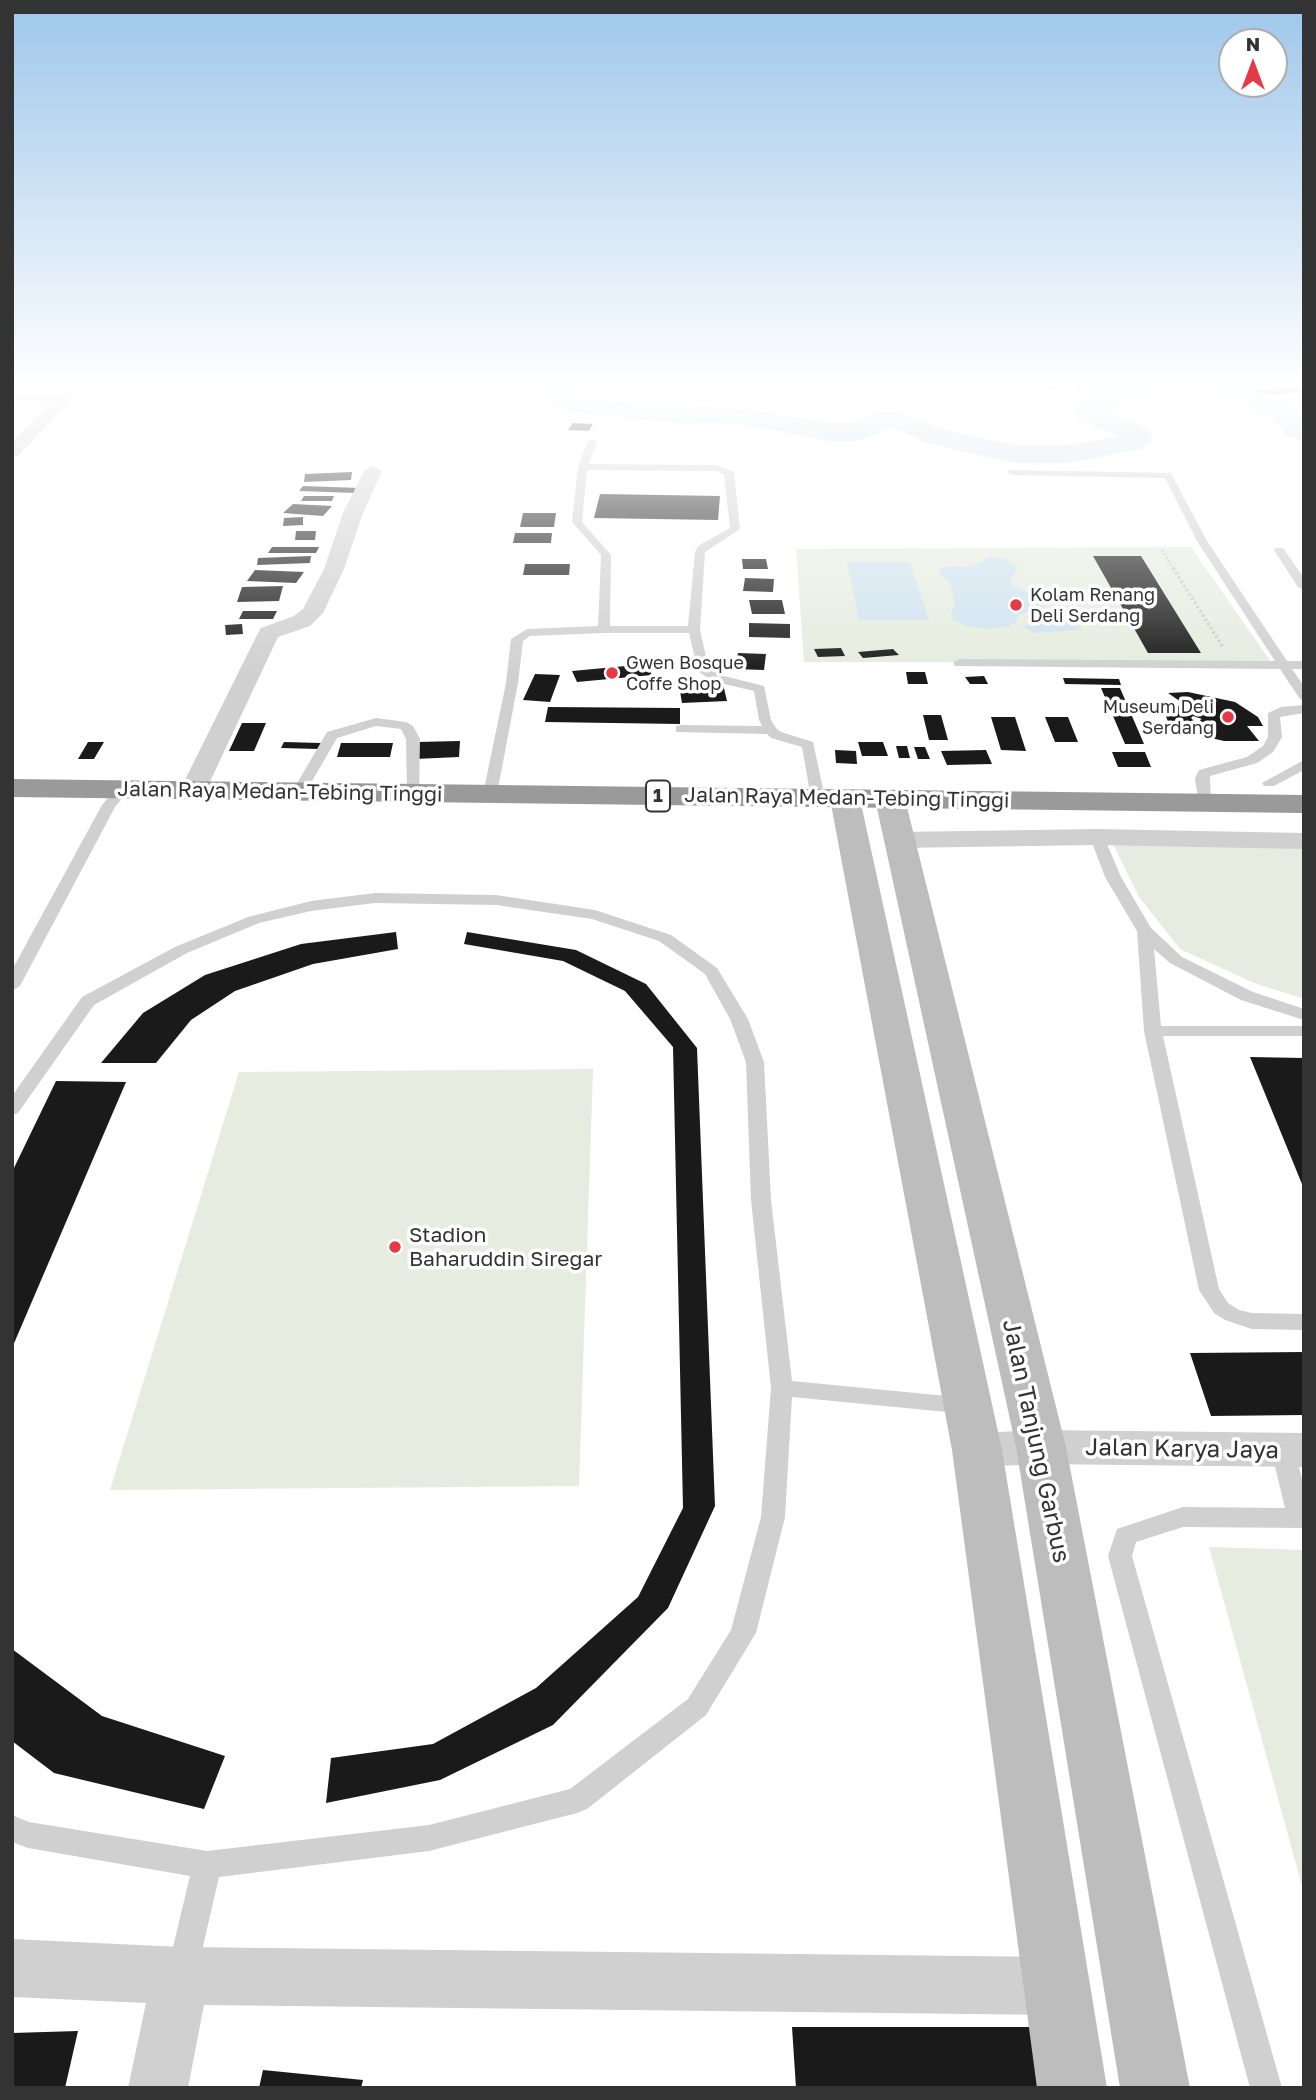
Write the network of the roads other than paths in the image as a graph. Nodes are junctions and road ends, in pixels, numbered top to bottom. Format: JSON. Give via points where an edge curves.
{"nodes":[{"id":1,"x":369,"y":480,"type":"edge"},
{"id":2,"x":582,"y":480,"type":"edge"},
{"id":3,"x":730,"y":480,"type":"edge"},
{"id":4,"x":1171,"y":480,"type":"edge"},
{"id":5,"x":1279,"y":550,"type":"dead end"},
{"id":6,"x":1304,"y":587,"type":"edge"},
{"id":7,"x":604,"y":629,"type":"junction"},
{"id":8,"x":694,"y":631,"type":"junction"},
{"id":9,"x":959,"y":663,"type":"dead end"},
{"id":10,"x":1284,"y":665,"type":"junction"},
{"id":11,"x":1304,"y":665,"type":"edge"},
{"id":12,"x":1304,"y":696,"type":"edge"},
{"id":13,"x":1304,"y":709,"type":"edge"},
{"id":14,"x":681,"y":729,"type":"dead end"},
{"id":15,"x":771,"y":730,"type":"junction"},
{"id":16,"x":1304,"y":764,"type":"edge"},
{"id":17,"x":1269,"y":783,"type":"dead end"},
{"id":18,"x":12,"y":788,"type":"edge"},
{"id":19,"x":193,"y":790,"type":"junction"},
{"id":20,"x":299,"y":792,"type":"junction"},
{"id":21,"x":414,"y":793,"type":"junction"},
{"id":22,"x":490,"y":794,"type":"junction"},
{"id":23,"x":116,"y":797,"type":"junction"},
{"id":24,"x":1204,"y":803,"type":"junction"},
{"id":25,"x":12,"y":804,"type":"edge"},
{"id":26,"x":837,"y":804,"type":"junction"},
{"id":27,"x":1304,"y":804,"type":"edge"},
{"id":28,"x":894,"y":818,"type":"junction"},
{"id":29,"x":1304,"y":819,"type":"edge"},
{"id":30,"x":1097,"y":837,"type":"junction"},
{"id":31,"x":1304,"y":841,"type":"edge"},
{"id":32,"x":1145,"y":931,"type":"junction"},
{"id":33,"x":12,"y":986,"type":"edge"},
{"id":34,"x":1304,"y":1015,"type":"edge"},
{"id":35,"x":1153,"y":1031,"type":"junction"},
{"id":36,"x":1304,"y":1031,"type":"edge"},
{"id":37,"x":12,"y":1109,"type":"edge"},
{"id":38,"x":1304,"y":1322,"type":"edge"},
{"id":39,"x":782,"y":1388,"type":"junction"},
{"id":40,"x":972,"y":1428,"type":"junction"},
{"id":41,"x":1041,"y":1447,"type":"junction"},
{"id":42,"x":1293,"y":1450,"type":"edge"},
{"id":43,"x":1302,"y":1518,"type":"edge"},
{"id":44,"x":12,"y":1828,"type":"edge"},
{"id":45,"x":207,"y":1865,"type":"junction"},
{"id":46,"x":12,"y":1968,"type":"edge"},
{"id":47,"x":181,"y":1976,"type":"junction"},
{"id":48,"x":1055,"y":1986,"type":"junction"},
{"id":49,"x":158,"y":2088,"type":"edge"},
{"id":50,"x":1072,"y":2088,"type":"edge"},
{"id":51,"x":1155,"y":2088,"type":"edge"},
{"id":52,"x":1266,"y":2088,"type":"edge"}],
"edges":[{"from":1,"to":19,"type":"street","via":[[312,612],[302,621],[268,633]]},
{"from":2,"to":7,"type":"lane","via":[[577,522],[606,555]]},
{"from":3,"to":8,"type":"lane","via":[[735,529],[700,552]]},
{"from":4,"to":10,"type":"lane","via":[[1202,541]]},
{"from":5,"to":6,"type":"lane"},
{"from":7,"to":8,"type":"lane"},
{"from":7,"to":22,"type":"lane","via":[[527,634],[517,639]]},
{"from":8,"to":15,"type":"lane","via":[[706,673],[760,688]]},
{"from":9,"to":10,"type":"lane"},
{"from":10,"to":11,"type":"lane"},
{"from":10,"to":12,"type":"lane"},
{"from":13,"to":24,"type":"lane","via":[[1272,716],[1275,737],[1268,749],[1252,760],[1204,774]]},
{"from":14,"to":15,"type":"lane"},
{"from":15,"to":26,"type":"lane","via":[[808,745]]},
{"from":16,"to":17,"type":"lane"},
{"from":18,"to":23,"type":"highway","name":"Jalan Raya Medan-Tebing Tinggi","number":"1"},
{"from":19,"to":20,"type":"highway","name":"Jalan Raya Medan-Tebing Tinggi","number":"1"},
{"from":19,"to":23,"type":"highway","name":"Jalan Raya Medan-Tebing Tinggi","number":"1"},
{"from":20,"to":21,"type":"highway","name":"Jalan Raya Medan-Tebing Tinggi","number":"1"},
{"from":20,"to":21,"type":"lane","via":[[332,735],[376,722],[406,726],[410,732]]},
{"from":21,"to":22,"type":"highway","name":"Jalan Raya Medan-Tebing Tinggi","number":"1"},
{"from":22,"to":26,"type":"highway","name":"Jalan Raya Medan-Tebing Tinggi","number":"1"},
{"from":23,"to":25,"type":"highway","name":"Jalan Raya Medan-Tebing Tinggi","number":"1"},
{"from":23,"to":26,"type":"highway","name":"Jalan Raya Medan-Tebing Tinggi","number":"1"},
{"from":23,"to":33,"type":"lane"},
{"from":24,"to":27,"type":"highway","name":"Jalan Raya Medan-Tebing Tinggi","number":"1"},
{"from":24,"to":28,"type":"highway","name":"Jalan Raya Medan-Tebing Tinggi","number":"1"},
{"from":26,"to":28,"type":"highway","name":"Jalan Raya Medan-Tebing Tinggi","number":"1"},
{"from":26,"to":40,"type":"street"},
{"from":28,"to":29,"type":"highway","name":"Jalan Raya Medan-Tebing Tinggi","number":"1"},
{"from":28,"to":30,"type":"street"},
{"from":28,"to":41,"type":"street","name":"Jalan Tanjung Garbus"},
{"from":30,"to":31,"type":"street"},
{"from":30,"to":32,"type":"lane","via":[[1113,877]]},
{"from":32,"to":34,"type":"lane","via":[[1176,960],[1247,996]]},
{"from":32,"to":35,"type":"lane"},
{"from":35,"to":36,"type":"lane"},
{"from":35,"to":38,"type":"lane","via":[[1209,1290],[1220,1308],[1232,1315],[1252,1321]]},
{"from":37,"to":39,"type":"lane","via":[[88,1001],[181,950],[254,920],[311,906],[375,898],[496,901],[595,915],[664,938],[711,971],[739,1018],[755,1062],[761,1200]]},
{"from":39,"to":40,"type":"lane"},
{"from":39,"to":45,"type":"lane","via":[[773,1517],[743,1633],[697,1707],[577,1800],[429,1838]]},
{"from":40,"to":41,"type":"street","name":"Jalan Karya Jaya"},
{"from":40,"to":48,"type":"street"},
{"from":41,"to":42,"type":"street","name":"Jalan Karya Jaya"},
{"from":41,"to":51,"type":"street","name":"Jalan Tanjung Garbus"},
{"from":42,"to":43,"type":"lane"},
{"from":43,"to":52,"type":"lane","via":[[1183,1517],[1126,1536],[1120,1556]]},
{"from":44,"to":45,"type":"lane","via":[[28,1835]]},
{"from":45,"to":47,"type":"lane"},
{"from":46,"to":47,"type":"street"},
{"from":47,"to":48,"type":"street"},
{"from":47,"to":49,"type":"street"},
{"from":48,"to":50,"type":"street"}]}
